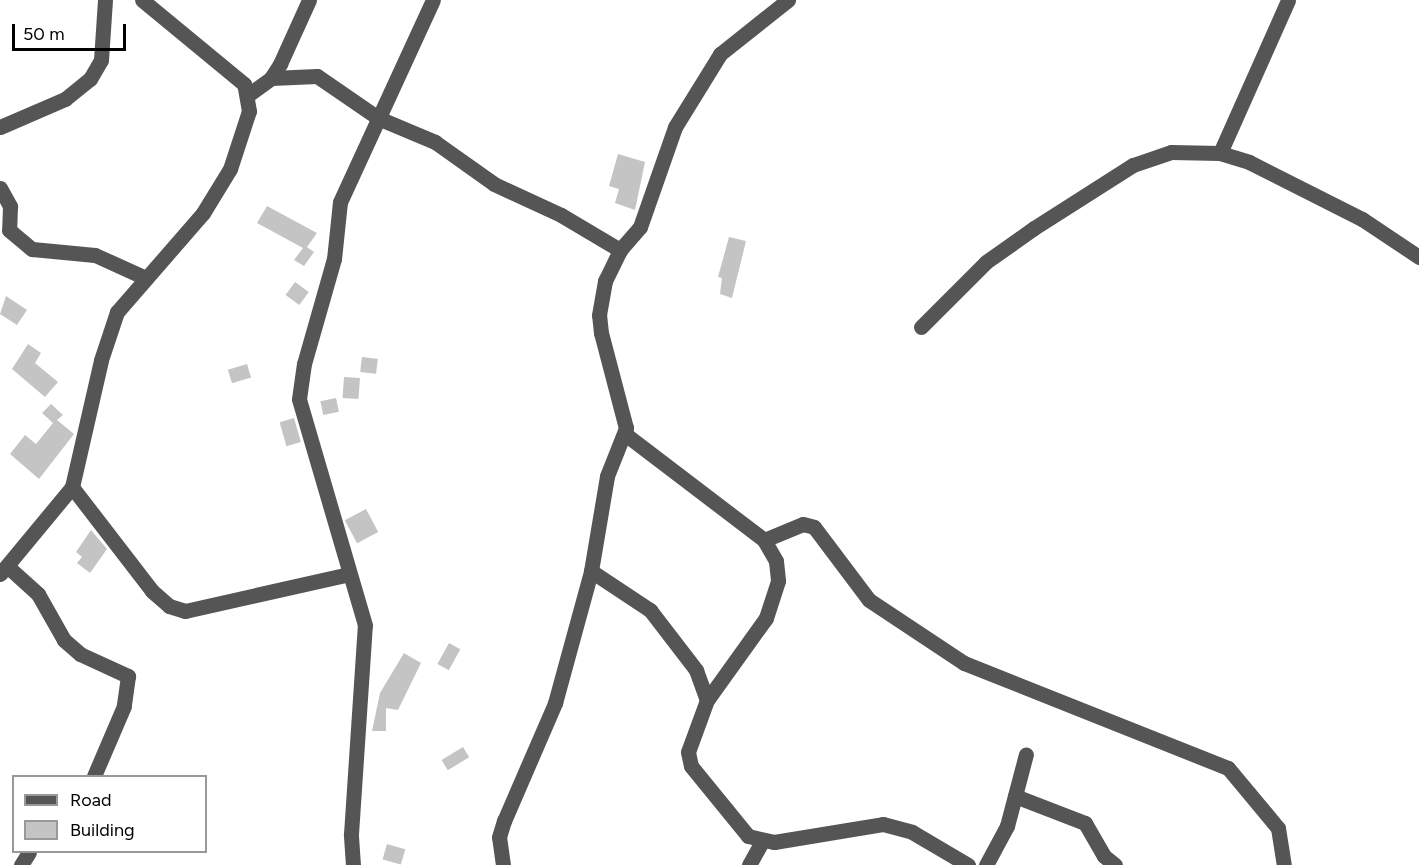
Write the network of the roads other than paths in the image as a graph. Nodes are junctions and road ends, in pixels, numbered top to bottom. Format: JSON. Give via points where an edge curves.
{"nodes":[{"id":1,"x":105,"y":0,"type":"edge"},
{"id":2,"x":142,"y":0,"type":"edge"},
{"id":3,"x":309,"y":0,"type":"edge"},
{"id":4,"x":433,"y":0,"type":"edge"},
{"id":5,"x":788,"y":0,"type":"edge"},
{"id":6,"x":1288,"y":0,"type":"edge"},
{"id":7,"x":271,"y":78,"type":"junction"},
{"id":8,"x":248,"y":95,"type":"junction"},
{"id":9,"x":378,"y":118,"type":"junction"},
{"id":10,"x":0,"y":127,"type":"edge"},
{"id":11,"x":1220,"y":153,"type":"junction"},
{"id":12,"x":0,"y":188,"type":"edge"},
{"id":13,"x":621,"y":250,"type":"junction"},
{"id":14,"x":1419,"y":257,"type":"edge"},
{"id":15,"x":146,"y":278,"type":"junction"},
{"id":16,"x":921,"y":327,"type":"dead end"},
{"id":17,"x":625,"y":434,"type":"junction"},
{"id":18,"x":72,"y":487,"type":"junction"},
{"id":19,"x":765,"y":540,"type":"junction"},
{"id":20,"x":4,"y":570,"type":"edge"},
{"id":21,"x":591,"y":571,"type":"junction"},
{"id":22,"x":349,"y":574,"type":"junction"},
{"id":23,"x":707,"y":700,"type":"junction"},
{"id":24,"x":1026,"y":754,"type":"dead end"},
{"id":25,"x":95,"y":775,"type":"edge"},
{"id":26,"x":1015,"y":796,"type":"junction"},
{"id":27,"x":762,"y":842,"type":"junction"},
{"id":28,"x":353,"y":865,"type":"edge"},
{"id":29,"x":503,"y":865,"type":"edge"},
{"id":30,"x":749,"y":865,"type":"edge"},
{"id":31,"x":968,"y":865,"type":"edge"},
{"id":32,"x":986,"y":865,"type":"edge"},
{"id":33,"x":1115,"y":865,"type":"edge"},
{"id":34,"x":1284,"y":865,"type":"edge"}],
"edges":[{"from":1,"to":10,"type":"street","via":[[101,60],[90,79],[65,99]]},
{"from":2,"to":8,"type":"street","via":[[231,72]]},
{"from":3,"to":7,"type":"street"},
{"from":4,"to":9,"type":"street"},
{"from":5,"to":13,"type":"street","via":[[720,54],[675,128],[640,227]]},
{"from":6,"to":11,"type":"street"},
{"from":7,"to":8,"type":"street"},
{"from":7,"to":9,"type":"street","via":[[317,75]]},
{"from":8,"to":15,"type":"street","via":[[249,111],[230,169],[194,225]]},
{"from":9,"to":13,"type":"street","via":[[423,134],[494,184],[561,215]]},
{"from":9,"to":22,"type":"street","via":[[340,202],[334,259],[304,364],[299,399]]},
{"from":11,"to":14,"type":"street","via":[[1249,162],[1362,219]]},
{"from":11,"to":16,"type":"street","via":[[1171,152],[1132,165],[986,262]]},
{"from":12,"to":15,"type":"street","via":[[10,206],[9,230],[32,249],[95,255]]},
{"from":13,"to":17,"type":"street","via":[[605,281],[599,315],[620,390]]},
{"from":15,"to":18,"type":"street","via":[[117,312],[101,360]]},
{"from":17,"to":19,"type":"street","via":[[681,481]]},
{"from":17,"to":21,"type":"street","via":[[607,476]]},
{"from":18,"to":20,"type":"street"},
{"from":18,"to":22,"type":"street","via":[[152,591],[169,606],[185,611]]},
{"from":19,"to":23,"type":"street","via":[[776,561],[778,582],[772,604],[756,635]]},
{"from":19,"to":34,"type":"street","via":[[803,525],[814,528],[869,600],[964,663],[1228,768],[1278,828]]},
{"from":20,"to":25,"type":"street","via":[[38,594],[64,640],[80,654],[128,676],[124,706]]},
{"from":21,"to":23,"type":"street","via":[[650,610],[696,670]]},
{"from":21,"to":29,"type":"street","via":[[555,703],[504,820],[499,837]]},
{"from":22,"to":28,"type":"street","via":[[366,642],[351,834]]},
{"from":23,"to":27,"type":"street","via":[[688,752],[691,766],[748,836]]},
{"from":24,"to":26,"type":"street"},
{"from":26,"to":32,"type":"street","via":[[1007,826]]},
{"from":26,"to":33,"type":"street","via":[[1085,823],[1104,856]]},
{"from":27,"to":30,"type":"street"},
{"from":27,"to":31,"type":"street","via":[[883,824],[912,832]]}]}
